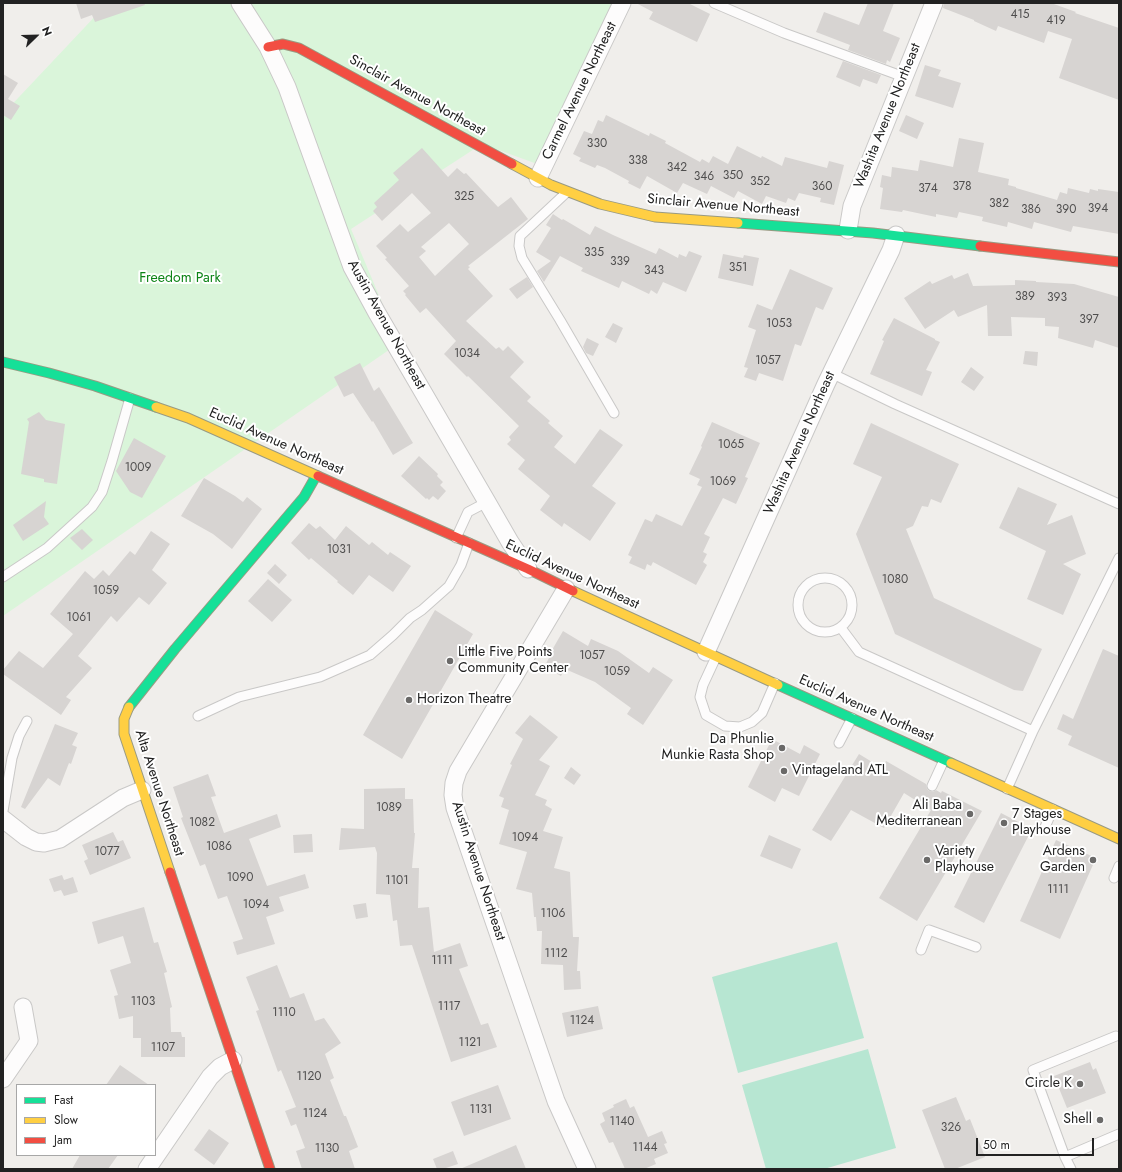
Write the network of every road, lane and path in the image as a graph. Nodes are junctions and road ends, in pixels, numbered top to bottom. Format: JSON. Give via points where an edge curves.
{"nodes":[{"id":1,"x":240,"y":3,"type":"edge"},
{"id":2,"x":622,"y":3,"type":"edge"},
{"id":3,"x":714,"y":3,"type":"edge"},
{"id":4,"x":934,"y":3,"type":"edge"},
{"id":5,"x":268,"y":47,"type":"junction"},
{"id":6,"x":904,"y":77,"type":"junction"},
{"id":7,"x":538,"y":178,"type":"junction"},
{"id":8,"x":568,"y":191,"type":"junction"},
{"id":9,"x":848,"y":230,"type":"junction"},
{"id":10,"x":896,"y":235,"type":"junction"},
{"id":11,"x":1119,"y":262,"type":"edge"},
{"id":12,"x":3,"y":362,"type":"edge"},
{"id":13,"x":831,"y":373,"type":"junction"},
{"id":14,"x":130,"y":398,"type":"junction"},
{"id":15,"x":614,"y":413,"type":"dead end"},
{"id":16,"x":316,"y":476,"type":"junction"},
{"id":17,"x":487,"y":502,"type":"junction"},
{"id":18,"x":1119,"y":504,"type":"edge"},
{"id":19,"x":456,"y":538,"type":"junction"},
{"id":20,"x":469,"y":543,"type":"junction"},
{"id":21,"x":1119,"y":558,"type":"edge"},
{"id":22,"x":528,"y":569,"type":"junction"},
{"id":23,"x":3,"y":577,"type":"edge"},
{"id":24,"x":566,"y":589,"type":"junction"},
{"id":25,"x":840,"y":628,"type":"junction"},
{"id":26,"x":711,"y":655,"type":"junction"},
{"id":27,"x":775,"y":683,"type":"junction"},
{"id":28,"x":198,"y":716,"type":"dead end"},
{"id":29,"x":852,"y":718,"type":"junction"},
{"id":30,"x":27,"y":721,"type":"dead end"},
{"id":31,"x":1033,"y":731,"type":"junction"},
{"id":32,"x":839,"y":743,"type":"dead end"},
{"id":33,"x":944,"y":760,"type":"junction"},
{"id":34,"x":932,"y":786,"type":"dead end"},
{"id":35,"x":1006,"y":788,"type":"junction"},
{"id":36,"x":142,"y":790,"type":"junction"},
{"id":37,"x":1053,"y":809,"type":"junction"},
{"id":38,"x":3,"y":811,"type":"edge"},
{"id":39,"x":3,"y":818,"type":"edge"},
{"id":40,"x":1045,"y":827,"type":"dead end"},
{"id":41,"x":1119,"y":839,"type":"edge"},
{"id":42,"x":1119,"y":866,"type":"edge"},
{"id":43,"x":1114,"y":878,"type":"dead end"},
{"id":44,"x":976,"y":947,"type":"dead end"},
{"id":45,"x":920,"y":950,"type":"dead end"},
{"id":46,"x":23,"y":1006,"type":"dead end"},
{"id":47,"x":1116,"y":1036,"type":"dead end"},
{"id":48,"x":233,"y":1060,"type":"junction"},
{"id":49,"x":3,"y":1079,"type":"edge"},
{"id":50,"x":1119,"y":1134,"type":"edge"},
{"id":51,"x":156,"y":1156,"type":"edge"},
{"id":52,"x":156,"y":1156,"type":"edge"},
{"id":53,"x":1065,"y":1157,"type":"junction"},
{"id":54,"x":147,"y":1169,"type":"edge"},
{"id":55,"x":270,"y":1169,"type":"edge"},
{"id":56,"x":587,"y":1169,"type":"edge"},
{"id":57,"x":1071,"y":1169,"type":"edge"}],
"edges":[{"from":1,"to":5,"type":"street","name":"Austin Avenue Northeast"},
{"from":2,"to":7,"type":"street","name":"Carmel Avenue Northeast"},
{"from":3,"to":6,"type":"lane","via":[[784,33]]},
{"from":4,"to":6,"type":"street","name":"Washita Avenue Northeast"},
{"from":5,"to":7,"type":"street","name":"Sinclair Avenue Northeast","via":[[283,44],[299,48]]},
{"from":5,"to":17,"type":"street","name":"Austin Avenue Northeast","via":[[287,87],[352,267],[376,313]]},
{"from":6,"to":9,"type":"street","name":"Washita Avenue Northeast","via":[[852,206]]},
{"from":7,"to":8,"type":"street","name":"Sinclair Avenue Northeast"},
{"from":8,"to":9,"type":"street","name":"Sinclair Avenue Northeast","via":[[600,204],[654,216]]},
{"from":8,"to":15,"type":"lane","via":[[520,236],[519,246],[522,258]]},
{"from":9,"to":10,"type":"street","name":"Sinclair Avenue Northeast"},
{"from":10,"to":11,"type":"street","name":"Sinclair Avenue Northeast"},
{"from":10,"to":13,"type":"street","name":"Washita Avenue Northeast"},
{"from":12,"to":14,"type":"street","name":"Euclid Avenue Northeast","via":[[87,383]]},
{"from":13,"to":18,"type":"lane"},
{"from":13,"to":26,"type":"street","name":"Washita Avenue Northeast"},
{"from":14,"to":16,"type":"street","name":"Euclid Avenue Northeast","via":[[188,418]]},
{"from":14,"to":23,"type":"lane","via":[[102,492],[92,507],[47,548]]},
{"from":16,"to":19,"type":"street","name":"Euclid Avenue Northeast"},
{"from":16,"to":36,"type":"street","name":"Alta Avenue Northeast","via":[[304,497],[175,648],[129,707],[124,719],[124,734]]},
{"from":17,"to":19,"type":"lane","via":[[468,512]]},
{"from":17,"to":22,"type":"street","name":"Austin Avenue Northeast"},
{"from":19,"to":20,"type":"street","name":"Euclid Avenue Northeast"},
{"from":20,"to":22,"type":"street","name":"Euclid Avenue Northeast"},
{"from":20,"to":28,"type":"lane","via":[[461,565],[449,586],[370,655],[320,677],[239,697]]},
{"from":21,"to":31,"type":"lane"},
{"from":22,"to":24,"type":"street","name":"Euclid Avenue Northeast"},
{"from":24,"to":26,"type":"street","name":"Euclid Avenue Northeast"},
{"from":24,"to":56,"type":"street","name":"Austin Avenue Northeast","via":[[458,771],[452,795],[556,1101]]},
{"from":25,"to":25,"type":"lane","via":[[823,633],[807,626],[801,618],[798,609],[799,597],[803,588],[810,582],[824,578],[834,579],[846,588],[851,596],[852,612],[848,621]]},
{"from":25,"to":31,"type":"lane","via":[[859,652]]},
{"from":26,"to":27,"type":"street","name":"Euclid Avenue Northeast"},
{"from":26,"to":27,"type":"lane","via":[[700,697],[706,715],[725,726],[740,727],[752,722],[762,713]]},
{"from":27,"to":29,"type":"street","name":"Euclid Avenue Northeast"},
{"from":29,"to":32,"type":"lane"},
{"from":29,"to":33,"type":"street","name":"Euclid Avenue Northeast"},
{"from":30,"to":38,"type":"lane","via":[[12,758]]},
{"from":31,"to":35,"type":"lane"},
{"from":33,"to":34,"type":"lane"},
{"from":33,"to":35,"type":"street","name":"Euclid Avenue Northeast"},
{"from":35,"to":37,"type":"street","name":"Euclid Avenue Northeast"},
{"from":36,"to":39,"type":"street","via":[[123,798],[60,839],[44,843],[26,837]]},
{"from":36,"to":48,"type":"street","name":"Alta Avenue Northeast"},
{"from":37,"to":40,"type":"lane"},
{"from":37,"to":41,"type":"street","name":"Euclid Avenue Northeast"},
{"from":42,"to":43,"type":"lane"},
{"from":44,"to":45,"type":"lane","via":[[928,930]]},
{"from":46,"to":49,"type":"street","via":[[29,1041]]},
{"from":47,"to":53,"type":"lane","via":[[1033,1070]]},
{"from":48,"to":52,"type":"street","via":[[220,1067],[210,1077]]},
{"from":48,"to":55,"type":"street","name":"Alta Avenue Northeast"},
{"from":50,"to":53,"type":"lane"},
{"from":51,"to":54,"type":"street"},
{"from":53,"to":57,"type":"lane"}]}
